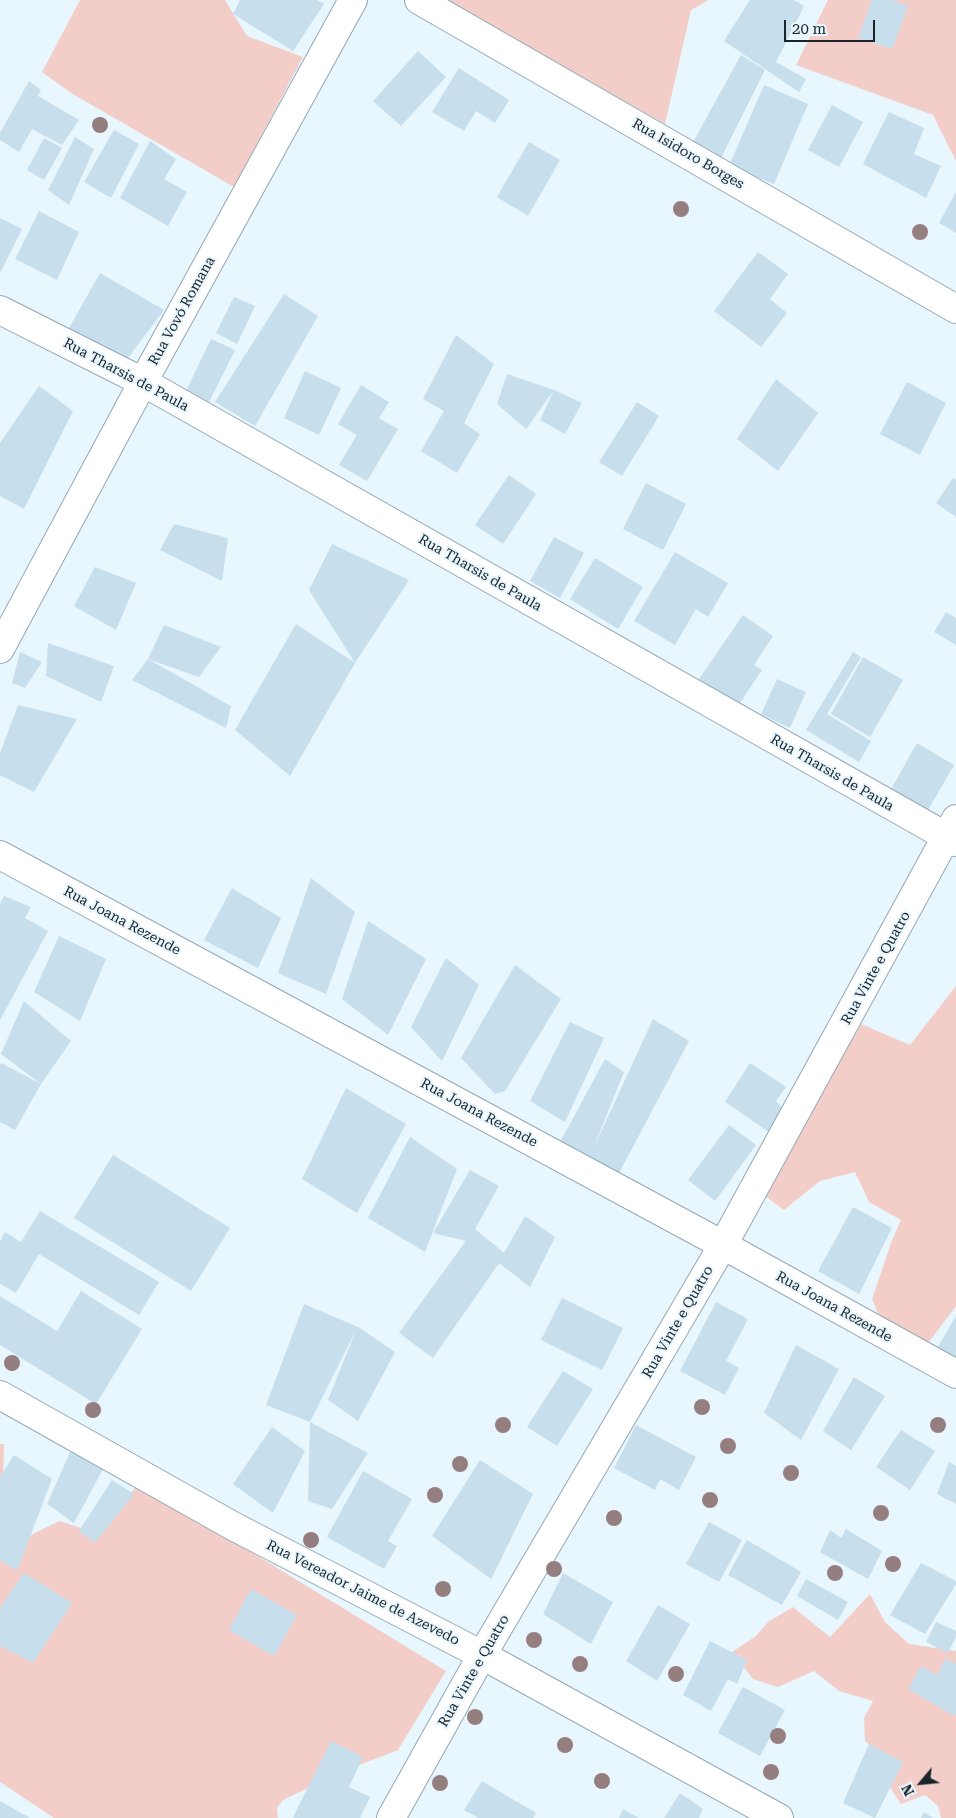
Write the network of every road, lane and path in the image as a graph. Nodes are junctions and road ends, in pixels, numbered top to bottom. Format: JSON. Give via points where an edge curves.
{"nodes":[{"id":1,"x":353,"y":0,"type":"edge"},
{"id":2,"x":420,"y":0,"type":"edge"},
{"id":3,"x":956,"y":309,"type":"edge"},
{"id":4,"x":0,"y":310,"type":"edge"},
{"id":5,"x":143,"y":382,"type":"junction"},
{"id":6,"x":0,"y":650,"type":"edge"},
{"id":7,"x":953,"y":833,"type":"edge"},
{"id":8,"x":0,"y":855,"type":"edge"},
{"id":9,"x":723,"y":1245,"type":"junction"},
{"id":10,"x":956,"y":1374,"type":"edge"},
{"id":11,"x":0,"y":1395,"type":"edge"},
{"id":12,"x":482,"y":1655,"type":"junction"},
{"id":13,"x":391,"y":1818,"type":"edge"},
{"id":14,"x":779,"y":1818,"type":"edge"}],
"edges":[{"from":1,"to":5,"type":"street","name":"Rua Vovó Romana"},
{"from":2,"to":3,"type":"street","name":"Rua Isidoro Borges"},
{"from":4,"to":5,"type":"street","name":"Rua Tharsis de Paula"},
{"from":5,"to":6,"type":"street","name":"Rua Vovó Romana"},
{"from":5,"to":7,"type":"street","name":"Rua Tharsis de Paula"},
{"from":7,"to":9,"type":"street","name":"Rua Vinte e Quatro"},
{"from":8,"to":9,"type":"street","name":"Rua Joana Rezende"},
{"from":9,"to":10,"type":"street","name":"Rua Joana Rezende"},
{"from":9,"to":12,"type":"street","name":"Rua Vinte e Quatro"},
{"from":11,"to":12,"type":"street","name":"Rua Vereador Jaime de Azevedo","via":[[233,1526]]},
{"from":12,"to":13,"type":"street","name":"Rua Vinte e Quatro"},
{"from":12,"to":14,"type":"street","name":"Rua Vereador Jaime de Azevedo"}]}
